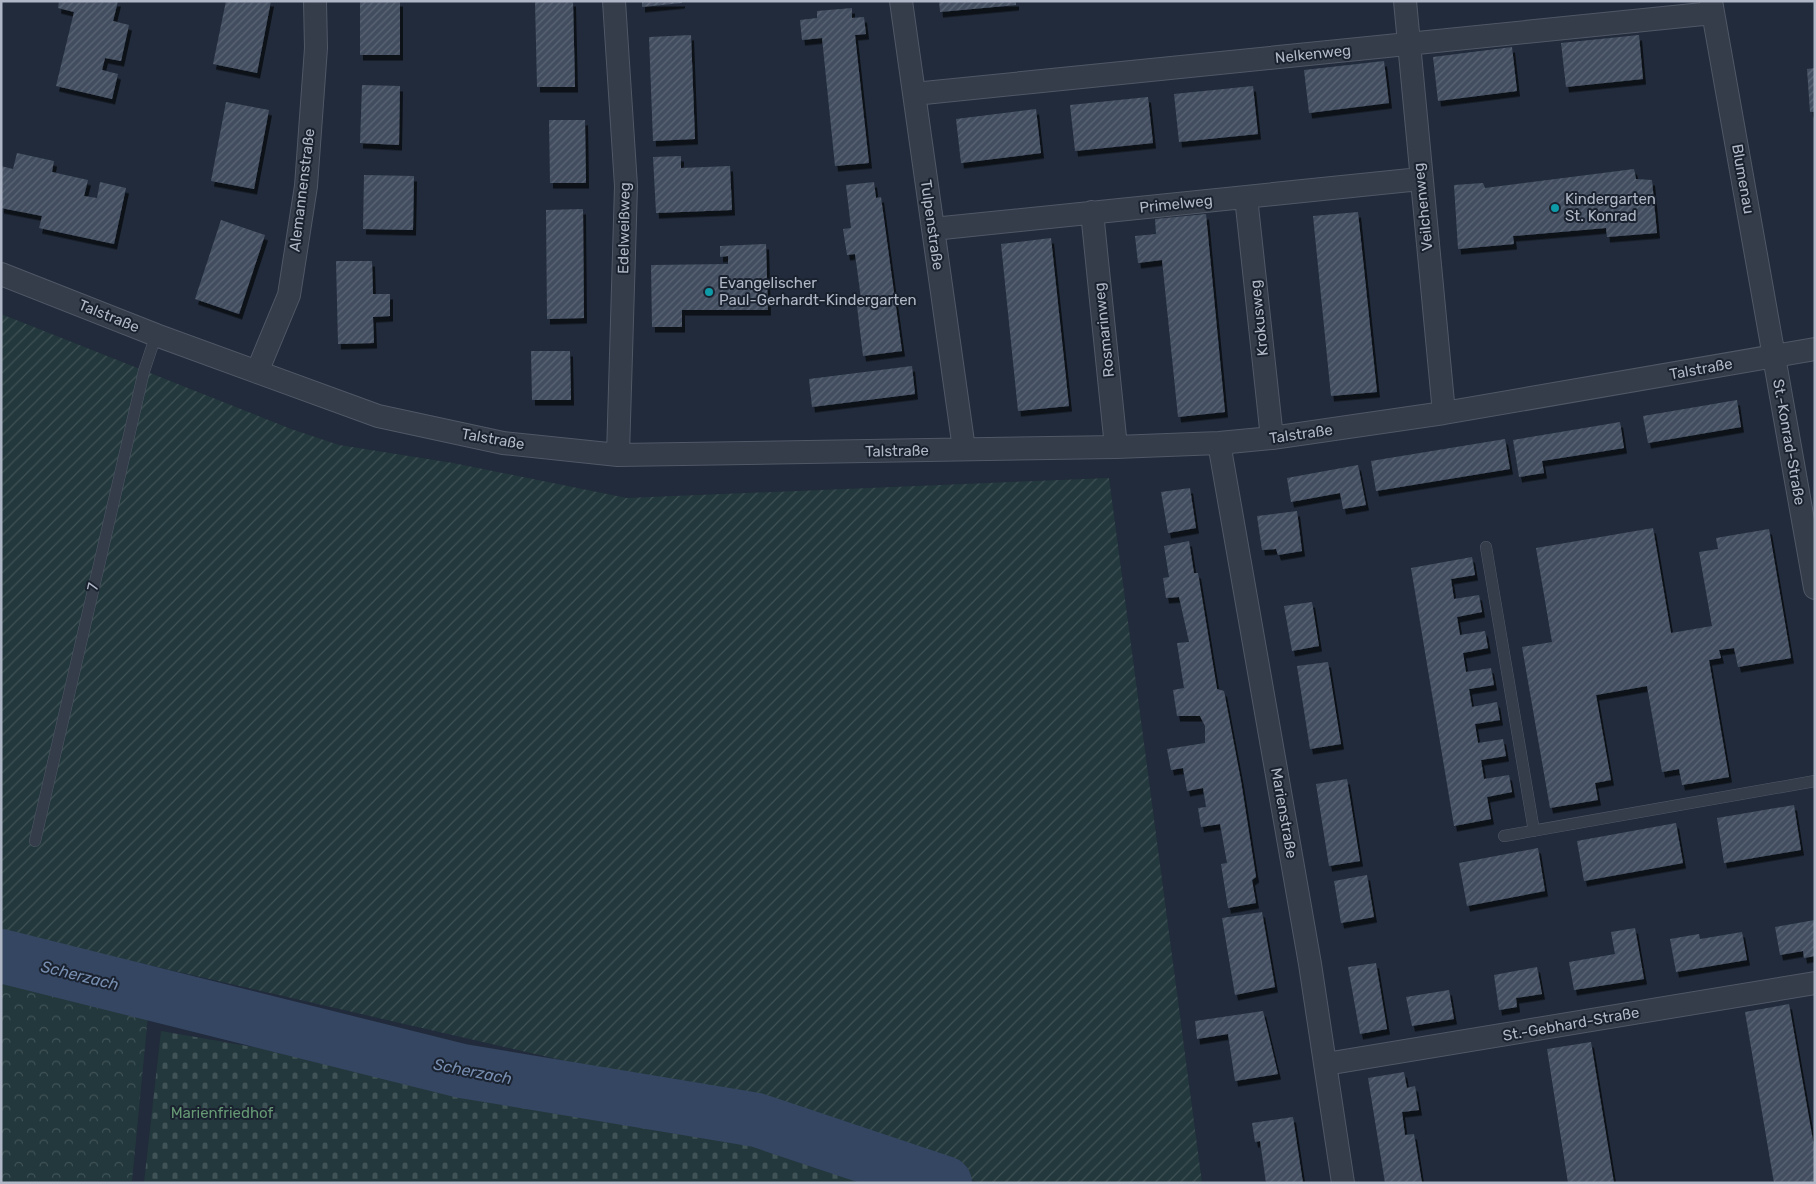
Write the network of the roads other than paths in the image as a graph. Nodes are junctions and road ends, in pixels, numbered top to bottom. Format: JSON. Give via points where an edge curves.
{"nodes":[{"id":1,"x":315,"y":1,"type":"edge"},
{"id":2,"x":614,"y":1,"type":"edge"},
{"id":3,"x":901,"y":1,"type":"edge"},
{"id":4,"x":1404,"y":1,"type":"edge"},
{"id":5,"x":1712,"y":7,"type":"edge"},
{"id":6,"x":1409,"y":45,"type":"junction"},
{"id":7,"x":914,"y":94,"type":"junction"},
{"id":8,"x":1420,"y":179,"type":"junction"},
{"id":9,"x":1246,"y":197,"type":"junction"},
{"id":10,"x":1092,"y":212,"type":"junction"},
{"id":11,"x":933,"y":229,"type":"junction"},
{"id":12,"x":1,"y":274,"type":"edge"},
{"id":13,"x":156,"y":335,"type":"junction"},
{"id":14,"x":1815,"y":349,"type":"edge"},
{"id":15,"x":1774,"y":356,"type":"junction"},
{"id":16,"x":257,"y":372,"type":"junction"},
{"id":17,"x":1444,"y":413,"type":"junction"},
{"id":18,"x":1272,"y":438,"type":"junction"},
{"id":19,"x":1218,"y":443,"type":"junction"},
{"id":20,"x":1116,"y":447,"type":"junction"},
{"id":21,"x":964,"y":449,"type":"junction"},
{"id":22,"x":618,"y":455,"type":"junction"},
{"id":23,"x":1486,"y":547,"type":"dead end"},
{"id":24,"x":1815,"y":588,"type":"edge"},
{"id":25,"x":1815,"y":781,"type":"edge"},
{"id":26,"x":1534,"y":831,"type":"junction"},
{"id":27,"x":1504,"y":836,"type":"dead end"},
{"id":28,"x":35,"y":841,"type":"dead end"},
{"id":29,"x":1815,"y":983,"type":"edge"},
{"id":30,"x":1326,"y":1064,"type":"junction"},
{"id":31,"x":1343,"y":1183,"type":"edge"}],
"edges":[{"from":1,"to":16,"type":"street","name":"Alemannenstraße","via":[[316,48],[306,186],[289,295]]},
{"from":2,"to":22,"type":"street","name":"Edelweißweg","via":[[626,186]]},
{"from":3,"to":7,"type":"street","name":"Tulpenstraße"},
{"from":4,"to":6,"type":"street","name":"Veilchenweg"},
{"from":5,"to":6,"type":"street","name":"Nelkenweg"},
{"from":5,"to":15,"type":"street","name":"Blumenau"},
{"from":6,"to":7,"type":"street","name":"Nelkenweg"},
{"from":6,"to":8,"type":"street","name":"Veilchenweg"},
{"from":7,"to":11,"type":"street","name":"Tulpenstraße"},
{"from":8,"to":9,"type":"street","name":"Primelweg"},
{"from":8,"to":17,"type":"street","name":"Veilchenweg"},
{"from":9,"to":10,"type":"street","name":"Primelweg"},
{"from":9,"to":18,"type":"street","name":"Krokusweg"},
{"from":10,"to":11,"type":"street","name":"Primelweg"},
{"from":10,"to":20,"type":"street","name":"Rosmarinweg"},
{"from":11,"to":21,"type":"street","name":"Tulpenstraße"},
{"from":12,"to":13,"type":"street","name":"Talstraße"},
{"from":13,"to":16,"type":"street","name":"Talstraße"},
{"from":13,"to":28,"type":"lane","name":"7","via":[[144,371]]},
{"from":14,"to":15,"type":"street","name":"Talstraße"},
{"from":15,"to":17,"type":"street","name":"Talstraße"},
{"from":15,"to":24,"type":"street","name":"St.-Konrad-Straße"},
{"from":16,"to":22,"type":"street","name":"Talstraße","via":[[378,416],[503,443]]},
{"from":17,"to":18,"type":"street","name":"Talstraße"},
{"from":18,"to":19,"type":"street","name":"Talstraße"},
{"from":19,"to":20,"type":"street","name":"Talstraße"},
{"from":19,"to":30,"type":"street","name":"Marienstraße"},
{"from":20,"to":21,"type":"street","name":"Talstraße"},
{"from":21,"to":22,"type":"street","name":"Talstraße"},
{"from":23,"to":26,"type":"lane"},
{"from":25,"to":26,"type":"lane"},
{"from":26,"to":27,"type":"lane"},
{"from":29,"to":30,"type":"street","name":"St.-Gebhard-Straße"},
{"from":30,"to":31,"type":"street","name":"Marienstraße"}]}
